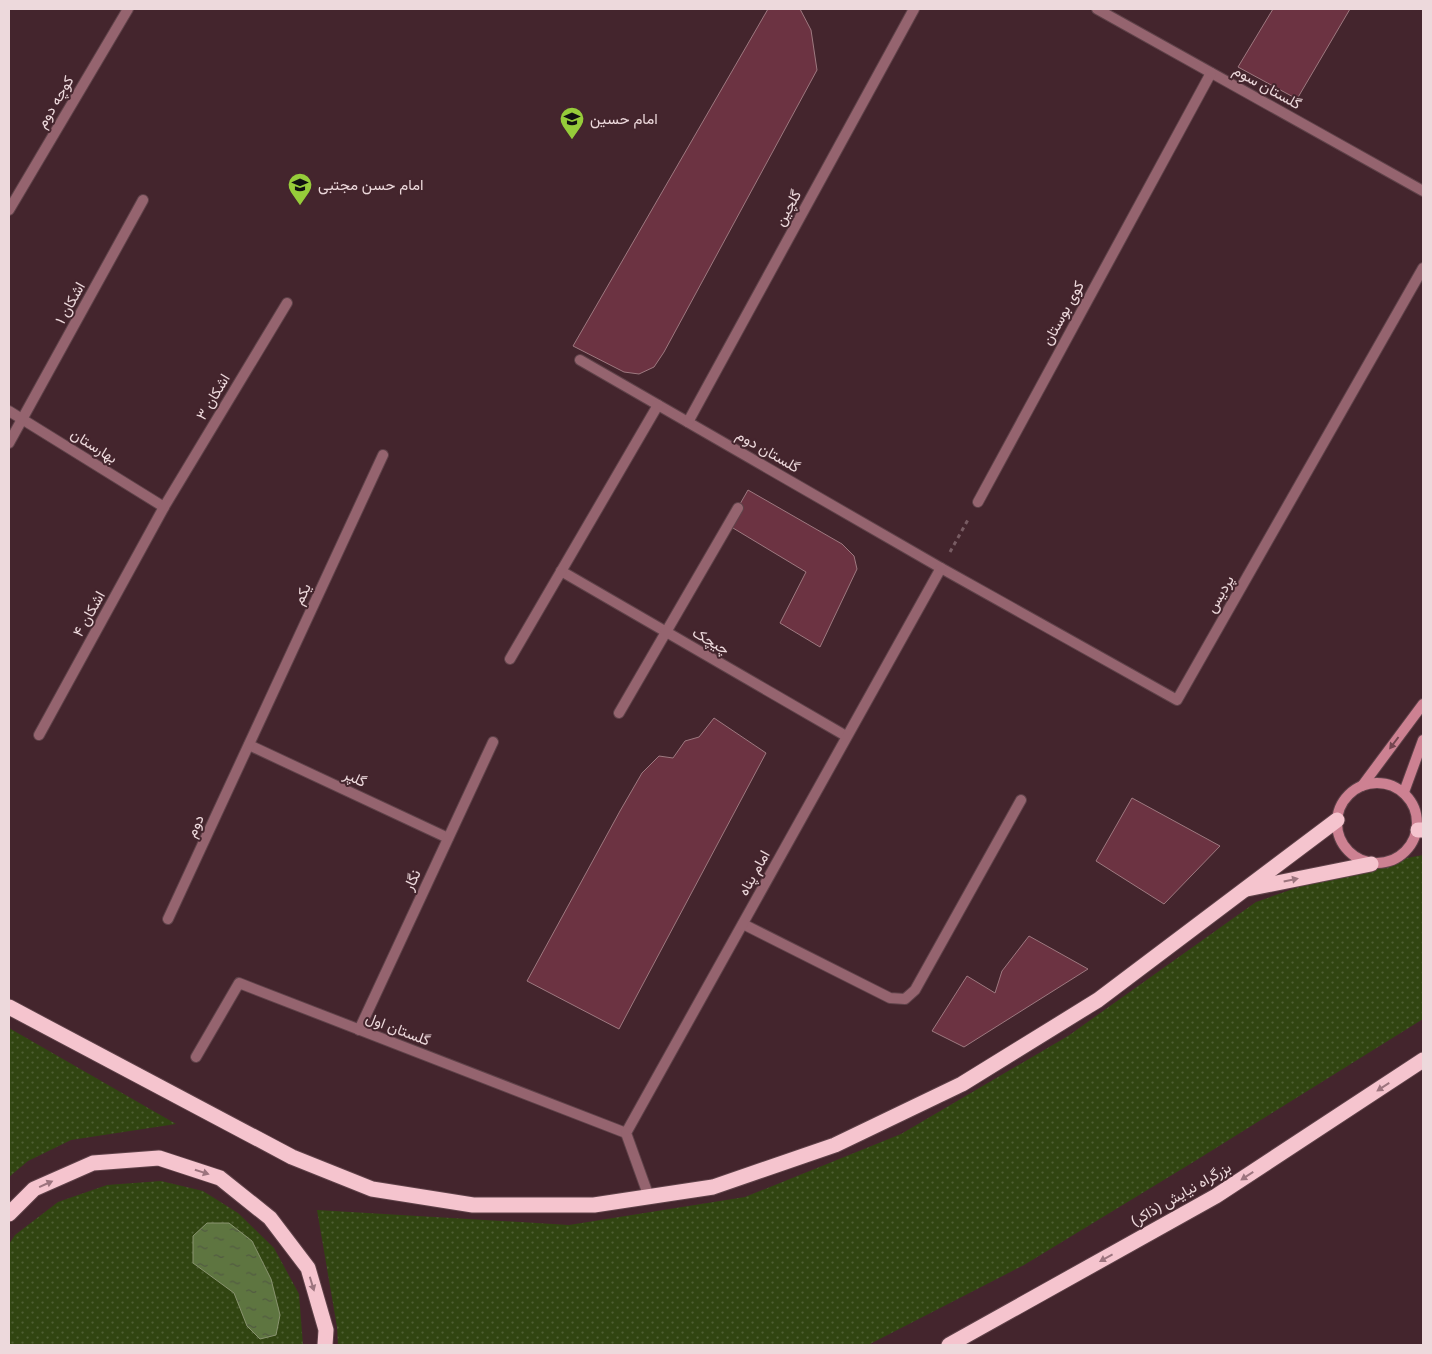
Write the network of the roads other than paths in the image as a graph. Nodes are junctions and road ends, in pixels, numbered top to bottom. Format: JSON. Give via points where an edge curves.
{"nodes":[{"id":1,"x":128,"y":9,"type":"edge"},
{"id":2,"x":914,"y":9,"type":"edge"},
{"id":3,"x":1097,"y":9,"type":"edge"},
{"id":4,"x":1211,"y":73,"type":"junction"},
{"id":5,"x":1423,"y":191,"type":"edge"},
{"id":6,"x":143,"y":200,"type":"dead end"},
{"id":7,"x":9,"y":210,"type":"edge"},
{"id":8,"x":1423,"y":268,"type":"edge"},
{"id":9,"x":287,"y":303,"type":"dead end"},
{"id":10,"x":580,"y":360,"type":"dead end"},
{"id":11,"x":658,"y":405,"type":"junction"},
{"id":12,"x":9,"y":411,"type":"edge"},
{"id":13,"x":23,"y":420,"type":"junction"},
{"id":14,"x":688,"y":422,"type":"junction"},
{"id":15,"x":9,"y":443,"type":"edge"},
{"id":16,"x":383,"y":455,"type":"dead end"},
{"id":17,"x":978,"y":502,"type":"road end"},
{"id":18,"x":164,"y":507,"type":"junction"},
{"id":19,"x":738,"y":508,"type":"dead end"},
{"id":20,"x":941,"y":568,"type":"junction"},
{"id":21,"x":561,"y":571,"type":"junction"},
{"id":22,"x":666,"y":632,"type":"junction"},
{"id":23,"x":510,"y":659,"type":"dead end"},
{"id":24,"x":1423,"y":704,"type":"edge"},
{"id":25,"x":619,"y":714,"type":"dead end"},
{"id":26,"x":39,"y":735,"type":"dead end"},
{"id":27,"x":846,"y":736,"type":"junction"},
{"id":28,"x":1423,"y":740,"type":"edge"},
{"id":29,"x":492,"y":742,"type":"dead end"},
{"id":30,"x":249,"y":746,"type":"junction"},
{"id":31,"x":1362,"y":786,"type":"junction"},
{"id":32,"x":1404,"y":792,"type":"junction"},
{"id":33,"x":1021,"y":800,"type":"dead end"},
{"id":34,"x":1337,"y":820,"type":"junction"},
{"id":35,"x":1420,"y":830,"type":"edge"},
{"id":36,"x":448,"y":838,"type":"junction"},
{"id":37,"x":1371,"y":864,"type":"junction"},
{"id":38,"x":1243,"y":890,"type":"junction"},
{"id":39,"x":168,"y":919,"type":"dead end"},
{"id":40,"x":743,"y":924,"type":"junction"},
{"id":41,"x":9,"y":1007,"type":"edge"},
{"id":42,"x":359,"y":1030,"type":"junction"},
{"id":43,"x":196,"y":1057,"type":"dead end"},
{"id":44,"x":1423,"y":1060,"type":"edge"},
{"id":45,"x":626,"y":1133,"type":"junction"},
{"id":46,"x":649,"y":1197,"type":"junction"},
{"id":47,"x":9,"y":1214,"type":"edge"},
{"id":48,"x":325,"y":1345,"type":"edge"},
{"id":49,"x":949,"y":1345,"type":"edge"}],
"edges":[{"from":1,"to":7,"type":"street","name":"کوچه دوم"},
{"from":2,"to":14,"type":"street","name":"گلچین"},
{"from":3,"to":4,"type":"street","name":"گلستان سوم"},
{"from":4,"to":5,"type":"street","name":"گلستان سوم"},
{"from":4,"to":17,"type":"street","name":"کوی بوستان"},
{"from":6,"to":13,"type":"street","name":"اشکان ۱"},
{"from":8,"to":20,"type":"street","name":"پردیس","via":[[1177,700]]},
{"from":9,"to":18,"type":"street","name":"اشکان ۳"},
{"from":10,"to":11,"type":"street","name":"گلستان دوم"},
{"from":11,"to":14,"type":"street","name":"گلستان دوم"},
{"from":11,"to":21,"type":"street"},
{"from":12,"to":13,"type":"street","name":"بهارستان"},
{"from":13,"to":15,"type":"street","name":"اشکان ۱"},
{"from":13,"to":18,"type":"street","name":"بهارستان"},
{"from":14,"to":20,"type":"street","name":"گلستان دوم"},
{"from":16,"to":30,"type":"street","name":"یکم"},
{"from":18,"to":26,"type":"street","name":"اشکان ۴"},
{"from":19,"to":22,"type":"street"},
{"from":20,"to":27,"type":"street","name":"امام پناه"},
{"from":21,"to":22,"type":"street","name":"چیچک"},
{"from":21,"to":23,"type":"street"},
{"from":22,"to":25,"type":"street"},
{"from":22,"to":27,"type":"street","name":"چیچک"},
{"from":24,"to":31,"type":"main road","one_way":true},
{"from":27,"to":40,"type":"street","name":"امام پناه"},
{"from":28,"to":32,"type":"main road"},
{"from":29,"to":36,"type":"street","name":"نگار"},
{"from":30,"to":36,"type":"street","name":"گلپر"},
{"from":30,"to":39,"type":"street","name":"دوم"},
{"from":31,"to":32,"type":"main road","via":[[1392,785]]},
{"from":31,"to":34,"type":"main road","via":[[1343,802]]},
{"from":32,"to":35,"type":"main road","via":[[1413,803]]},
{"from":33,"to":40,"type":"street","via":[[916,990],[905,999],[890,998]]},
{"from":34,"to":37,"type":"main road","via":[[1338,835],[1345,849],[1357,859]]},
{"from":34,"to":38,"type":"highway"},
{"from":35,"to":37,"type":"main road","via":[[1409,849],[1392,861]]},
{"from":36,"to":42,"type":"street","name":"نگار"},
{"from":38,"to":37,"type":"highway","one_way":true},
{"from":38,"to":46,"type":"highway","via":[[1098,1000],[962,1084],[835,1145],[713,1187]]},
{"from":40,"to":45,"type":"street","name":"امام پناه"},
{"from":41,"to":46,"type":"highway","via":[[292,1157],[372,1189],[473,1205],[594,1205]]},
{"from":42,"to":43,"type":"street","name":"گلستان اول","via":[[239,983]]},
{"from":42,"to":45,"type":"street","name":"گلستان اول"},
{"from":44,"to":49,"type":"highway","name":"بزرگراه نیایش (ذاکر)","one_way":true,"via":[[1216,1196]]},
{"from":45,"to":46,"type":"street"},
{"from":47,"to":48,"type":"highway","one_way":true,"via":[[34,1189],[93,1163],[159,1158],[220,1178],[270,1218],[308,1268],[326,1330]]}]}
